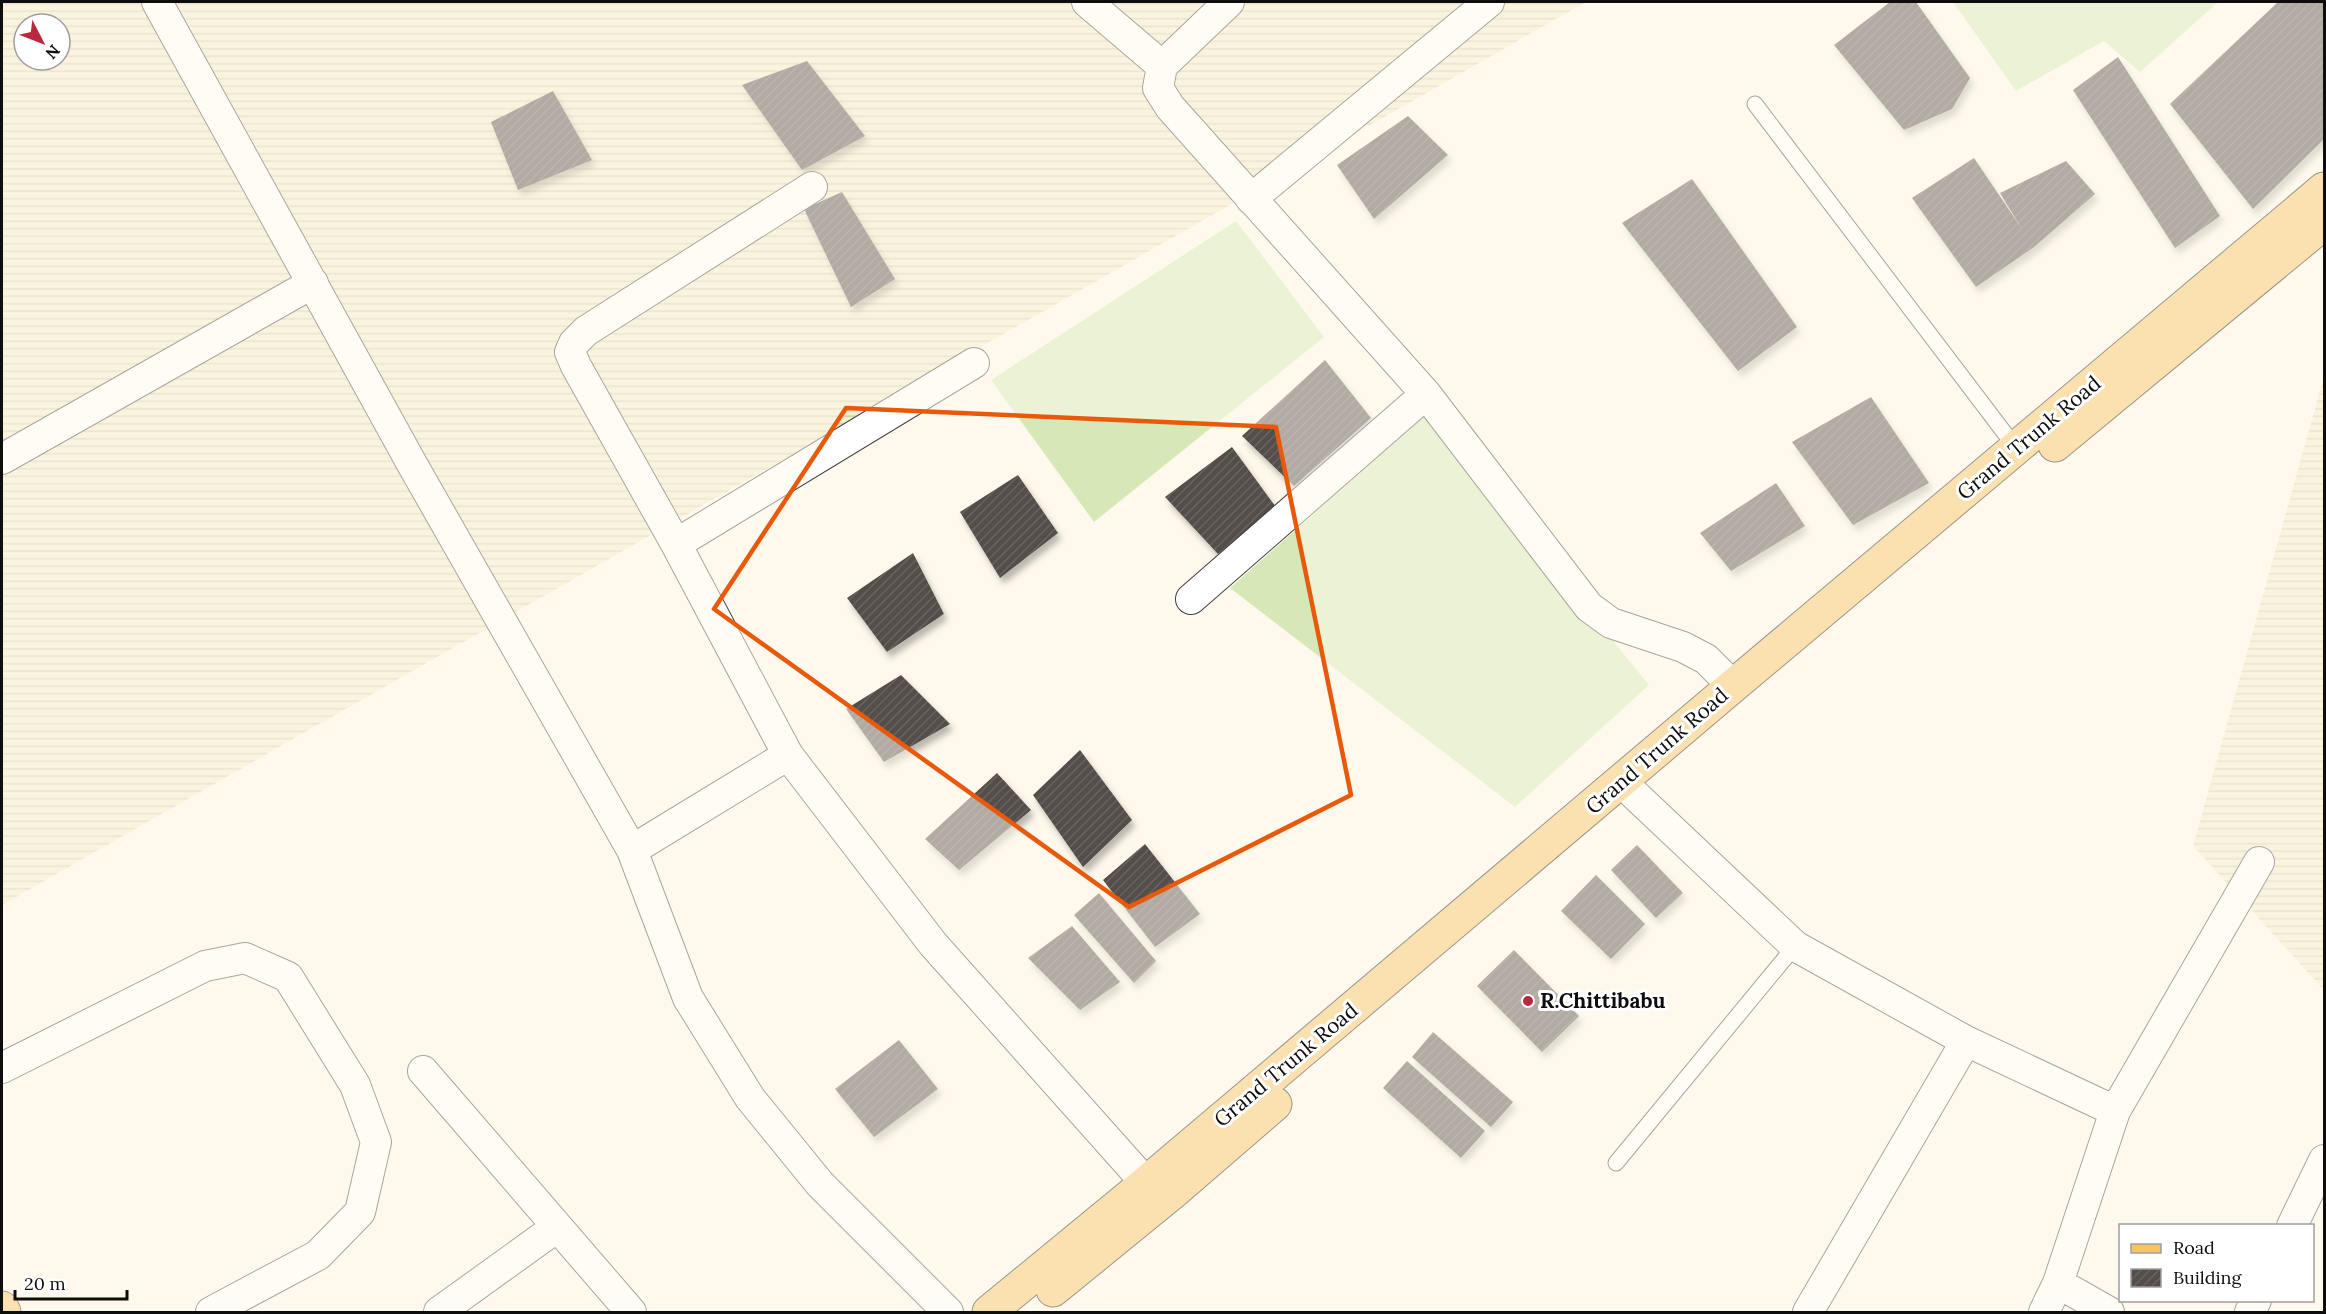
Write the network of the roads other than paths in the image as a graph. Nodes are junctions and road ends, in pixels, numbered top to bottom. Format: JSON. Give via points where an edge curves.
{"nodes":[{"id":1,"x":157,"y":2,"type":"edge"},
{"id":2,"x":1087,"y":2,"type":"edge"},
{"id":3,"x":1229,"y":2,"type":"edge"},
{"id":4,"x":1489,"y":2,"type":"edge"},
{"id":5,"x":1162,"y":66,"type":"junction"},
{"id":6,"x":1755,"y":104,"type":"dead end"},
{"id":7,"x":812,"y":187,"type":"dead end"},
{"id":8,"x":2325,"y":189,"type":"edge"},
{"id":9,"x":1251,"y":199,"type":"junction"},
{"id":10,"x":2325,"y":223,"type":"edge"},
{"id":11,"x":313,"y":283,"type":"junction"},
{"id":12,"x":974,"y":363,"type":"dead end"},
{"id":13,"x":1426,"y":394,"type":"junction"},
{"id":14,"x":2016,"y":448,"type":"junction"},
{"id":15,"x":2,"y":459,"type":"edge"},
{"id":16,"x":676,"y":544,"type":"junction"},
{"id":17,"x":1191,"y":599,"type":"dead end"},
{"id":18,"x":1733,"y":686,"type":"junction"},
{"id":19,"x":788,"y":755,"type":"junction"},
{"id":20,"x":1634,"y":794,"type":"junction"},
{"id":21,"x":632,"y":850,"type":"junction"},
{"id":22,"x":2259,"y":862,"type":"dead end"},
{"id":23,"x":1795,"y":946,"type":"junction"},
{"id":24,"x":1966,"y":1041,"type":"junction"},
{"id":25,"x":2,"y":1068,"type":"edge"},
{"id":26,"x":423,"y":1071,"type":"dead end"},
{"id":27,"x":2115,"y":1111,"type":"junction"},
{"id":28,"x":2325,"y":1160,"type":"edge"},
{"id":29,"x":1617,"y":1163,"type":"dead end"},
{"id":30,"x":1146,"y":1183,"type":"junction"},
{"id":31,"x":2293,"y":1224,"type":"edge"},
{"id":32,"x":557,"y":1227,"type":"junction"},
{"id":33,"x":2058,"y":1283,"type":"junction"},
{"id":34,"x":2,"y":1308,"type":"edge"},
{"id":35,"x":4,"y":1312,"type":"edge"},
{"id":36,"x":211,"y":1312,"type":"edge"},
{"id":37,"x":439,"y":1312,"type":"edge"},
{"id":38,"x":631,"y":1312,"type":"edge"},
{"id":39,"x":948,"y":1312,"type":"edge"},
{"id":40,"x":989,"y":1312,"type":"edge"},
{"id":41,"x":1024,"y":1312,"type":"edge"},
{"id":42,"x":1808,"y":1312,"type":"edge"},
{"id":43,"x":2044,"y":1312,"type":"edge"},
{"id":44,"x":2109,"y":1312,"type":"edge"}],
"edges":[{"from":1,"to":11,"type":"street"},
{"from":2,"to":5,"type":"street"},
{"from":3,"to":5,"type":"street"},
{"from":4,"to":9,"type":"street"},
{"from":5,"to":9,"type":"street","via":[[1158,88],[1170,107]]},
{"from":6,"to":14,"type":"lane"},
{"from":7,"to":16,"type":"street","via":[[586,331],[570,352]]},
{"from":8,"to":14,"type":"main road","name":"Grand Trunk Road"},
{"from":9,"to":13,"type":"street"},
{"from":10,"to":20,"type":"main road","name":"Grand Trunk Road"},
{"from":11,"to":15,"type":"street"},
{"from":11,"to":21,"type":"street"},
{"from":12,"to":16,"type":"street"},
{"from":13,"to":17,"type":"street"},
{"from":13,"to":18,"type":"street","via":[[1589,607],[1611,623],[1706,659]]},
{"from":14,"to":18,"type":"main road","name":"Grand Trunk Road"},
{"from":16,"to":19,"type":"street"},
{"from":18,"to":30,"type":"main road","name":"Grand Trunk Road"},
{"from":19,"to":21,"type":"street"},
{"from":19,"to":30,"type":"street","via":[[933,944]]},
{"from":20,"to":23,"type":"street"},
{"from":20,"to":41,"type":"main road","name":"Grand Trunk Road","via":[[1172,1193]]},
{"from":21,"to":39,"type":"street","via":[[688,998],[750,1098],[820,1184]]},
{"from":22,"to":27,"type":"street"},
{"from":23,"to":24,"type":"street"},
{"from":23,"to":29,"type":"lane"},
{"from":24,"to":27,"type":"street"},
{"from":24,"to":42,"type":"street"},
{"from":25,"to":36,"type":"street","via":[[205,966],[245,958],[288,977],[355,1084],[376,1142],[360,1212],[318,1255]]},
{"from":26,"to":32,"type":"street"},
{"from":27,"to":33,"type":"street"},
{"from":28,"to":31,"type":"street"},
{"from":30,"to":40,"type":"main road","name":"Grand Trunk Road"},
{"from":32,"to":37,"type":"street"},
{"from":32,"to":38,"type":"street"},
{"from":33,"to":43,"type":"street"},
{"from":33,"to":44,"type":"street"},
{"from":34,"to":35,"type":"main road"}]}
